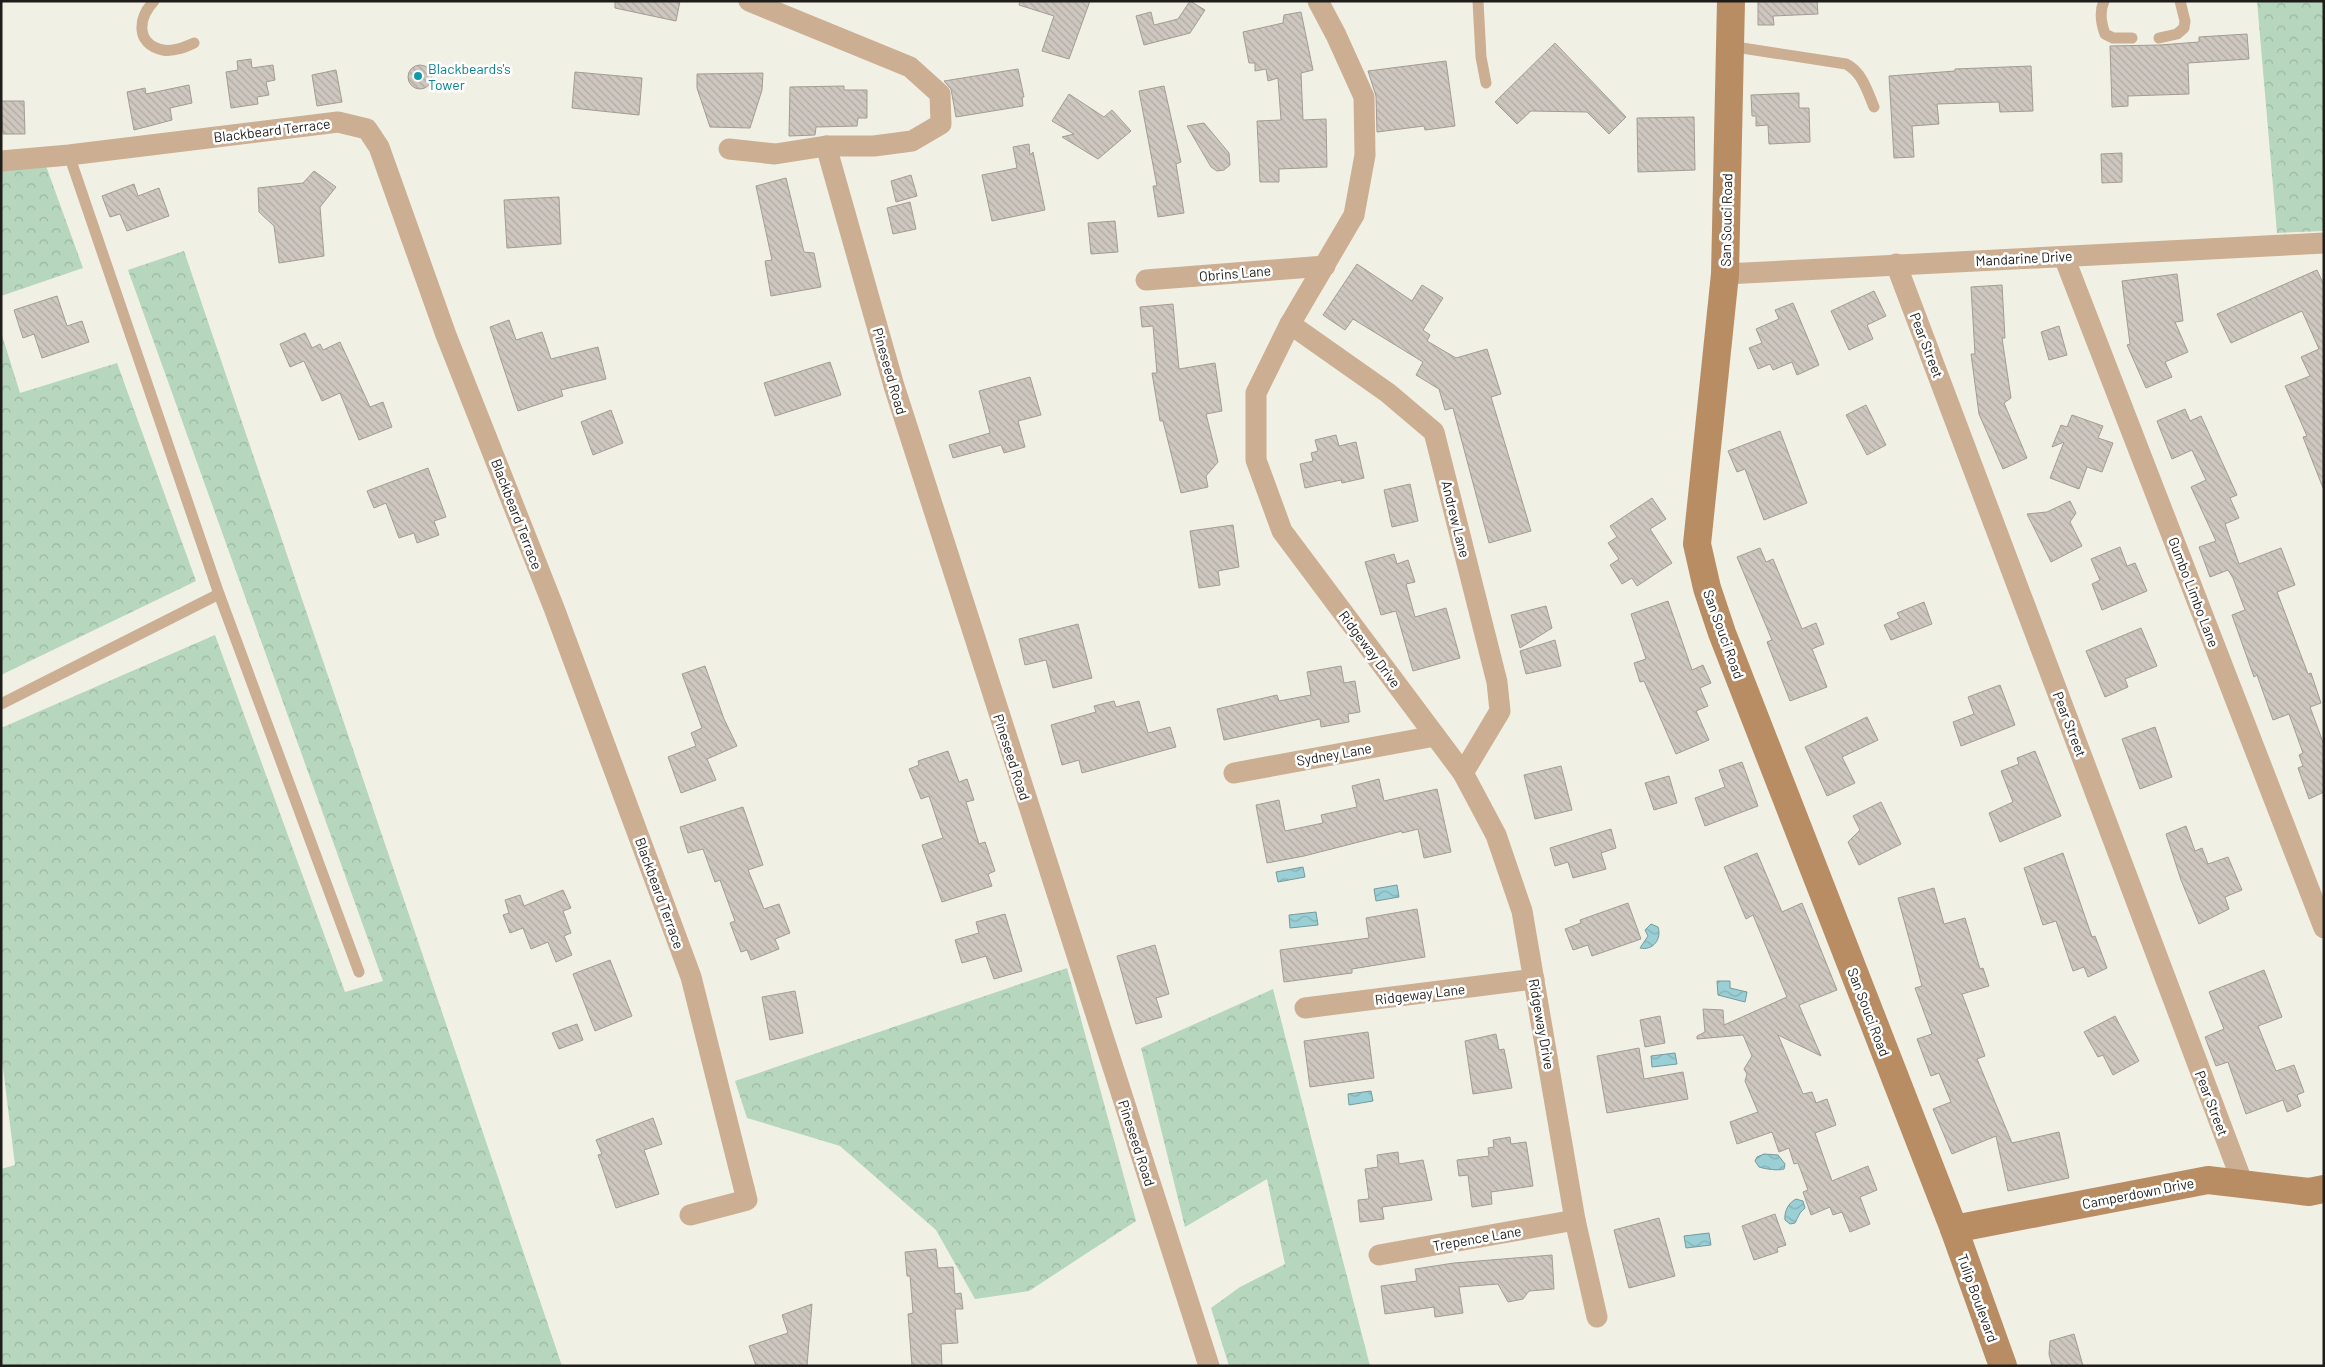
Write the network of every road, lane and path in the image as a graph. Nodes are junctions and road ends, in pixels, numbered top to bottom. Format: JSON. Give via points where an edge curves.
{"nodes":[{"id":1,"x":154,"y":1,"type":"edge"},
{"id":2,"x":749,"y":1,"type":"edge"},
{"id":3,"x":1318,"y":1,"type":"edge"},
{"id":4,"x":1478,"y":1,"type":"edge"},
{"id":5,"x":1731,"y":1,"type":"edge"},
{"id":6,"x":2104,"y":1,"type":"edge"},
{"id":7,"x":2180,"y":1,"type":"edge"},
{"id":8,"x":2132,"y":38,"type":"dead end"},
{"id":9,"x":2159,"y":38,"type":"dead end"},
{"id":10,"x":194,"y":43,"type":"dead end"},
{"id":11,"x":1730,"y":46,"type":"junction"},
{"id":12,"x":1486,"y":83,"type":"dead end"},
{"id":13,"x":1874,"y":107,"type":"dead end"},
{"id":14,"x":826,"y":146,"type":"junction"},
{"id":15,"x":729,"y":149,"type":"dead end"},
{"id":16,"x":70,"y":155,"type":"junction"},
{"id":17,"x":1,"y":161,"type":"edge"},
{"id":18,"x":2324,"y":243,"type":"edge"},
{"id":19,"x":2064,"y":257,"type":"junction"},
{"id":20,"x":1896,"y":264,"type":"junction"},
{"id":21,"x":1325,"y":266,"type":"junction"},
{"id":22,"x":1725,"y":274,"type":"junction"},
{"id":23,"x":1146,"y":280,"type":"dead end"},
{"id":24,"x":1290,"y":324,"type":"junction"},
{"id":25,"x":219,"y":594,"type":"junction"},
{"id":26,"x":1,"y":704,"type":"edge"},
{"id":27,"x":1435,"y":736,"type":"junction"},
{"id":28,"x":1234,"y":773,"type":"dead end"},
{"id":29,"x":1463,"y":773,"type":"junction"},
{"id":30,"x":2324,"y":928,"type":"edge"},
{"id":31,"x":359,"y":972,"type":"dead end"},
{"id":32,"x":1534,"y":979,"type":"junction"},
{"id":33,"x":1305,"y":1008,"type":"dead end"},
{"id":34,"x":2243,"y":1184,"type":"junction"},
{"id":35,"x":2324,"y":1189,"type":"edge"},
{"id":36,"x":690,"y":1215,"type":"dead end"},
{"id":37,"x":1575,"y":1220,"type":"junction"},
{"id":38,"x":1954,"y":1230,"type":"junction"},
{"id":39,"x":1380,"y":1255,"type":"dead end"},
{"id":40,"x":1597,"y":1317,"type":"dead end"},
{"id":41,"x":1209,"y":1366,"type":"edge"},
{"id":42,"x":2003,"y":1366,"type":"edge"}],
"edges":[{"from":1,"to":10,"type":"lane","via":[[141,20],[148,42],[163,50]]},
{"from":2,"to":14,"type":"street","via":[[910,68],[940,94],[941,124],[912,141],[874,146]]},
{"from":3,"to":21,"type":"street","name":"Ridgeway Drive","via":[[1364,97],[1366,156],[1354,215]]},
{"from":4,"to":12,"type":"lane"},
{"from":5,"to":11,"type":"street","name":"San Souci Road"},
{"from":6,"to":8,"type":"lane","via":[[2101,24],[2105,34],[2113,38]]},
{"from":7,"to":9,"type":"lane","via":[[2184,28],[2177,34]]},
{"from":11,"to":13,"type":"lane","via":[[1846,64],[1860,75]]},
{"from":11,"to":22,"type":"street","name":"San Souci Road"},
{"from":14,"to":15,"type":"street","via":[[775,154]]},
{"from":14,"to":41,"type":"street","name":"Pineseed Road","via":[[897,395]]},
{"from":16,"to":17,"type":"street","name":"Blackbeard Terrace"},
{"from":16,"to":25,"type":"lane"},
{"from":16,"to":36,"type":"street","name":"Blackbeard Terrace","via":[[338,122],[366,129],[379,147],[446,335],[550,598],[691,977],[747,1200]]},
{"from":18,"to":19,"type":"street","name":"Mandarine Drive"},
{"from":19,"to":20,"type":"street","name":"Mandarine Drive"},
{"from":19,"to":30,"type":"street","name":"Gumbo Limbo Lane"},
{"from":20,"to":22,"type":"street","name":"Mandarine Drive"},
{"from":20,"to":34,"type":"street","name":"Pear Street"},
{"from":21,"to":23,"type":"street","name":"Obrins Lane"},
{"from":21,"to":24,"type":"street","name":"Ridgeway Drive"},
{"from":22,"to":38,"type":"street","name":"San Souci Road","via":[[1696,544],[1722,633]]},
{"from":24,"to":27,"type":"street","name":"Ridgeway Drive","via":[[1256,393],[1256,460],[1282,531]]},
{"from":24,"to":29,"type":"street","name":"Andrew Lane","via":[[1388,393],[1434,432],[1496,682],[1500,711]]},
{"from":25,"to":26,"type":"lane"},
{"from":25,"to":31,"type":"lane"},
{"from":27,"to":28,"type":"street","name":"Sydney Lane"},
{"from":27,"to":29,"type":"street","name":"Ridgeway Drive"},
{"from":29,"to":32,"type":"street","name":"Ridgeway Drive","via":[[1496,835],[1522,911]]},
{"from":32,"to":33,"type":"street","name":"Ridgeway Lane"},
{"from":32,"to":37,"type":"street","name":"Ridgeway Drive"},
{"from":34,"to":35,"type":"street","name":"Camperdown Drive","via":[[2309,1192]]},
{"from":34,"to":38,"type":"street","name":"Camperdown Drive","via":[[2208,1180]]},
{"from":37,"to":39,"type":"street","name":"Trepence Lane"},
{"from":37,"to":40,"type":"street","name":"Ridgeway Drive"},
{"from":38,"to":42,"type":"street","name":"Tulip Boulevard"}]}
